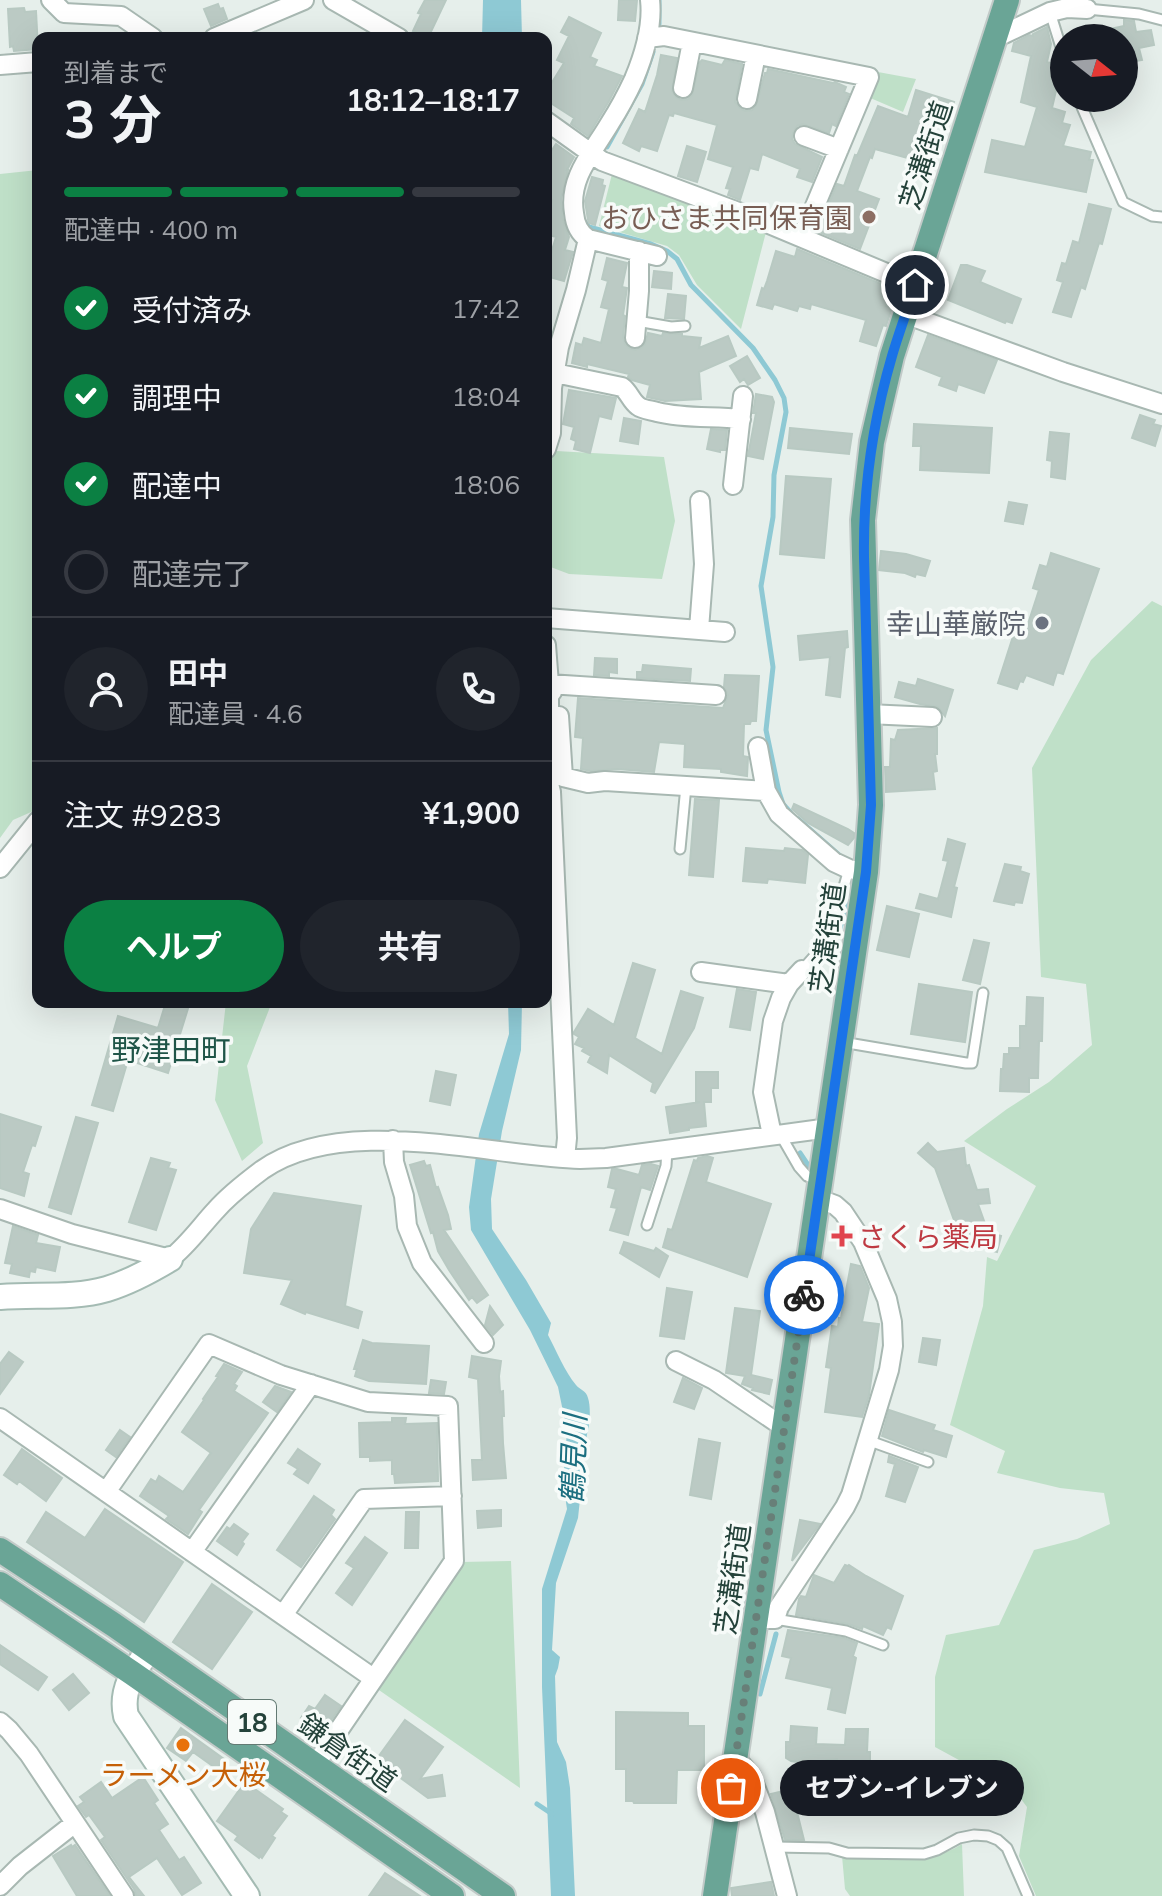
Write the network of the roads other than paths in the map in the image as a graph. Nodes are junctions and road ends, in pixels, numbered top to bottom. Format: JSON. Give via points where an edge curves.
{"nodes":[{"id":1,"x":51,"y":0,"type":"edge"},
{"id":2,"x":304,"y":0,"type":"edge"},
{"id":3,"x":333,"y":0,"type":"edge"},
{"id":4,"x":650,"y":0,"type":"edge"},
{"id":5,"x":1007,"y":0,"type":"edge"},
{"id":6,"x":1062,"y":7,"type":"edge"},
{"id":7,"x":1087,"y":9,"type":"joint"},
{"id":8,"x":1162,"y":20,"type":"edge"},
{"id":9,"x":144,"y":32,"type":"edge"},
{"id":10,"x":228,"y":32,"type":"edge"},
{"id":11,"x":389,"y":32,"type":"edge"},
{"id":12,"x":996,"y":32,"type":"junction"},
{"id":13,"x":647,"y":38,"type":"junction"},
{"id":14,"x":692,"y":42,"type":"junction"},
{"id":15,"x":756,"y":55,"type":"junction"},
{"id":16,"x":32,"y":62,"type":"edge"},
{"id":17,"x":0,"y":65,"type":"edge"},
{"id":18,"x":683,"y":88,"type":"dead end"},
{"id":19,"x":747,"y":99,"type":"dead end"},
{"id":20,"x":1084,"y":112,"type":"edge"},
{"id":21,"x":552,"y":125,"type":"edge"},
{"id":22,"x":804,"y":136,"type":"dead end"},
{"id":23,"x":839,"y":149,"type":"junction"},
{"id":24,"x":591,"y":154,"type":"junction"},
{"id":25,"x":1162,"y":217,"type":"edge"},
{"id":26,"x":802,"y":237,"type":"junction"},
{"id":27,"x":588,"y":239,"type":"junction"},
{"id":28,"x":915,"y":285,"type":"junction"},
{"id":29,"x":905,"y":314,"type":"junction"},
{"id":30,"x":685,"y":326,"type":"dead end"},
{"id":31,"x":636,"y":330,"type":"joint"},
{"id":32,"x":555,"y":373,"type":"junction"},
{"id":33,"x":743,"y":396,"type":"dead end"},
{"id":34,"x":1162,"y":404,"type":"edge"},
{"id":35,"x":552,"y":418,"type":"edge"},
{"id":36,"x":741,"y":419,"type":"junction"},
{"id":37,"x":741,"y":474,"type":"dead end"},
{"id":38,"x":700,"y":501,"type":"dead end"},
{"id":39,"x":552,"y":618,"type":"edge"},
{"id":40,"x":699,"y":629,"type":"junction"},
{"id":41,"x":725,"y":632,"type":"dead end"},
{"id":42,"x":552,"y":684,"type":"edge"},
{"id":43,"x":706,"y":689,"type":"dead end"},
{"id":44,"x":552,"y":692,"type":"edge"},
{"id":45,"x":868,"y":714,"type":"junction"},
{"id":46,"x":932,"y":717,"type":"dead end"},
{"id":47,"x":758,"y":747,"type":"dead end"},
{"id":48,"x":686,"y":786,"type":"junction"},
{"id":49,"x":766,"y":791,"type":"junction"},
{"id":50,"x":552,"y":814,"type":"edge"},
{"id":51,"x":32,"y":828,"type":"edge"},
{"id":52,"x":680,"y":849,"type":"dead end"},
{"id":53,"x":0,"y":868,"type":"edge"},
{"id":54,"x":858,"y":871,"type":"junction"},
{"id":55,"x":802,"y":970,"type":"joint"},
{"id":56,"x":701,"y":972,"type":"dead end"},
{"id":57,"x":789,"y":984,"type":"junction"},
{"id":58,"x":983,"y":993,"type":"dead end"},
{"id":59,"x":842,"y":1042,"type":"junction"},
{"id":60,"x":829,"y":1128,"type":"junction"},
{"id":61,"x":776,"y":1134,"type":"junction"},
{"id":62,"x":393,"y":1140,"type":"junction"},
{"id":63,"x":667,"y":1149,"type":"junction"},
{"id":64,"x":561,"y":1158,"type":"junction"},
{"id":65,"x":820,"y":1190,"type":"junction"},
{"id":66,"x":0,"y":1209,"type":"edge"},
{"id":67,"x":647,"y":1225,"type":"dead end"},
{"id":68,"x":170,"y":1259,"type":"junction"},
{"id":69,"x":0,"y":1297,"type":"edge"},
{"id":70,"x":484,"y":1343,"type":"dead end"},
{"id":71,"x":676,"y":1361,"type":"dead end"},
{"id":72,"x":311,"y":1384,"type":"junction"},
{"id":73,"x":0,"y":1418,"type":"edge"},
{"id":74,"x":785,"y":1428,"type":"junction"},
{"id":75,"x":867,"y":1440,"type":"junction"},
{"id":76,"x":928,"y":1462,"type":"dead end"},
{"id":77,"x":106,"y":1492,"type":"junction"},
{"id":78,"x":452,"y":1496,"type":"junction"},
{"id":79,"x":0,"y":1550,"type":"edge"},
{"id":80,"x":192,"y":1552,"type":"junction"},
{"id":81,"x":0,"y":1584,"type":"edge"},
{"id":82,"x":283,"y":1615,"type":"junction"},
{"id":83,"x":766,"y":1619,"type":"junction"},
{"id":84,"x":883,"y":1645,"type":"dead end"},
{"id":85,"x":149,"y":1650,"type":"junction"},
{"id":86,"x":132,"y":1673,"type":"junction"},
{"id":87,"x":373,"y":1678,"type":"junction"},
{"id":88,"x":0,"y":1722,"type":"edge"},
{"id":89,"x":736,"y":1758,"type":"junction"},
{"id":90,"x":315,"y":1765,"type":"junction"},
{"id":91,"x":75,"y":1823,"type":"junction"},
{"id":92,"x":774,"y":1847,"type":"junction"},
{"id":93,"x":0,"y":1886,"type":"edge"},
{"id":94,"x":124,"y":1896,"type":"edge"},
{"id":95,"x":247,"y":1896,"type":"edge"},
{"id":96,"x":452,"y":1896,"type":"edge"},
{"id":97,"x":503,"y":1896,"type":"edge"},
{"id":98,"x":715,"y":1896,"type":"edge"},
{"id":99,"x":787,"y":1896,"type":"edge"},
{"id":100,"x":1028,"y":1896,"type":"edge"}],
"edges":[{"from":1,"to":9,"type":"street","via":[[64,13],[121,16]]},
{"from":2,"to":10,"type":"street"},
{"from":3,"to":11,"type":"street"},
{"from":4,"to":13,"type":"street"},
{"from":5,"to":12,"type":"main road","name":"芝溝街道"},
{"from":6,"to":7,"type":"street"},
{"from":6,"to":12,"type":"street","via":[[1004,34]]},
{"from":7,"to":8,"type":"lane"},
{"from":12,"to":28,"type":"main road","name":"芝溝街道"},
{"from":13,"to":14,"type":"street"},
{"from":13,"to":24,"type":"street","via":[[633,79]]},
{"from":14,"to":15,"type":"street"},
{"from":14,"to":18,"type":"street"},
{"from":15,"to":19,"type":"street"},
{"from":15,"to":23,"type":"street","via":[[869,77]]},
{"from":16,"to":17,"type":"street"},
{"from":20,"to":25,"type":"lane","via":[[1123,202]]},
{"from":21,"to":24,"type":"street"},
{"from":22,"to":23,"type":"street"},
{"from":23,"to":26,"type":"street"},
{"from":24,"to":26,"type":"street"},
{"from":24,"to":27,"type":"street","via":[[572,199],[577,227]]},
{"from":26,"to":28,"type":"street"},
{"from":27,"to":31,"type":"street","via":[[648,254]]},
{"from":27,"to":32,"type":"street"},
{"from":28,"to":29,"type":"main road","name":"芝溝街道"},
{"from":29,"to":34,"type":"street"},
{"from":29,"to":45,"type":"main road","name":"芝溝街道","via":[[881,398],[863,520]]},
{"from":30,"to":31,"type":"lane"},
{"from":32,"to":35,"type":"street"},
{"from":32,"to":36,"type":"street","via":[[622,387],[634,403],[655,412]]},
{"from":33,"to":36,"type":"street"},
{"from":36,"to":37,"type":"street"},
{"from":38,"to":40,"type":"street","via":[[710,526]]},
{"from":39,"to":40,"type":"street"},
{"from":40,"to":41,"type":"street"},
{"from":42,"to":43,"type":"street"},
{"from":44,"to":48,"type":"street","via":[[563,777],[588,783]]},
{"from":45,"to":46,"type":"street"},
{"from":45,"to":54,"type":"main road","name":"芝溝街道","via":[[871,805]]},
{"from":47,"to":49,"type":"street"},
{"from":48,"to":49,"type":"street"},
{"from":48,"to":52,"type":"lane"},
{"from":49,"to":54,"type":"street","via":[[786,821],[834,862]]},
{"from":50,"to":64,"type":"street","via":[[566,1123]]},
{"from":51,"to":53,"type":"street"},
{"from":54,"to":55,"type":"lane","via":[[826,943]]},
{"from":54,"to":59,"type":"main road","name":"芝溝街道"},
{"from":55,"to":57,"type":"street"},
{"from":56,"to":57,"type":"street"},
{"from":57,"to":61,"type":"street","via":[[773,1021],[763,1092]]},
{"from":58,"to":59,"type":"lane","via":[[972,1063]]},
{"from":59,"to":60,"type":"main road","name":"芝溝街道"},
{"from":60,"to":61,"type":"street"},
{"from":60,"to":65,"type":"main road","name":"芝溝街道"},
{"from":61,"to":63,"type":"street"},
{"from":61,"to":65,"type":"lane"},
{"from":62,"to":64,"type":"street"},
{"from":62,"to":68,"type":"street","via":[[335,1143],[265,1168],[219,1206]]},
{"from":62,"to":70,"type":"street","via":[[407,1226],[422,1263]]},
{"from":63,"to":64,"type":"street"},
{"from":63,"to":67,"type":"lane"},
{"from":65,"to":74,"type":"main road","name":"芝溝街道"},
{"from":65,"to":75,"type":"street","via":[[863,1242],[892,1322],[889,1370]]},
{"from":66,"to":68,"type":"street"},
{"from":68,"to":69,"type":"street","via":[[105,1289]]},
{"from":71,"to":74,"type":"street"},
{"from":72,"to":77,"type":"street","via":[[209,1344]]},
{"from":72,"to":78,"type":"street","via":[[368,1402],[448,1406]]},
{"from":72,"to":80,"type":"street"},
{"from":73,"to":77,"type":"street"},
{"from":74,"to":83,"type":"main road","name":"芝溝街道"},
{"from":75,"to":76,"type":"lane"},
{"from":75,"to":83,"type":"street","via":[[845,1507]]},
{"from":77,"to":80,"type":"street"},
{"from":78,"to":82,"type":"street","via":[[364,1499]]},
{"from":78,"to":87,"type":"street","via":[[454,1561]]},
{"from":79,"to":85,"type":"main road","name":"鎌倉街道","number":"18"},
{"from":80,"to":82,"type":"street"},
{"from":81,"to":86,"type":"main road","name":"鎌倉街道","number":"18"},
{"from":82,"to":87,"type":"street"},
{"from":83,"to":84,"type":"lane","via":[[846,1631]]},
{"from":83,"to":89,"type":"main road","name":"芝溝街道"},
{"from":85,"to":86,"type":"street"},
{"from":85,"to":90,"type":"main road","name":"鎌倉街道","number":"18"},
{"from":86,"to":95,"type":"street","via":[[124,1705],[132,1726]]},
{"from":86,"to":96,"type":"main road","name":"鎌倉街道","number":"18"},
{"from":87,"to":90,"type":"street"},
{"from":88,"to":91,"type":"street","via":[[29,1754]]},
{"from":89,"to":92,"type":"street","via":[[751,1776]]},
{"from":89,"to":98,"type":"main road","name":"芝溝街道"},
{"from":90,"to":97,"type":"main road","name":"鎌倉街道","number":"18"},
{"from":91,"to":93,"type":"street"},
{"from":91,"to":94,"type":"street"},
{"from":92,"to":99,"type":"street"},
{"from":92,"to":100,"type":"lane","via":[[924,1854],[959,1838],[988,1836],[1007,1848]]}]}
